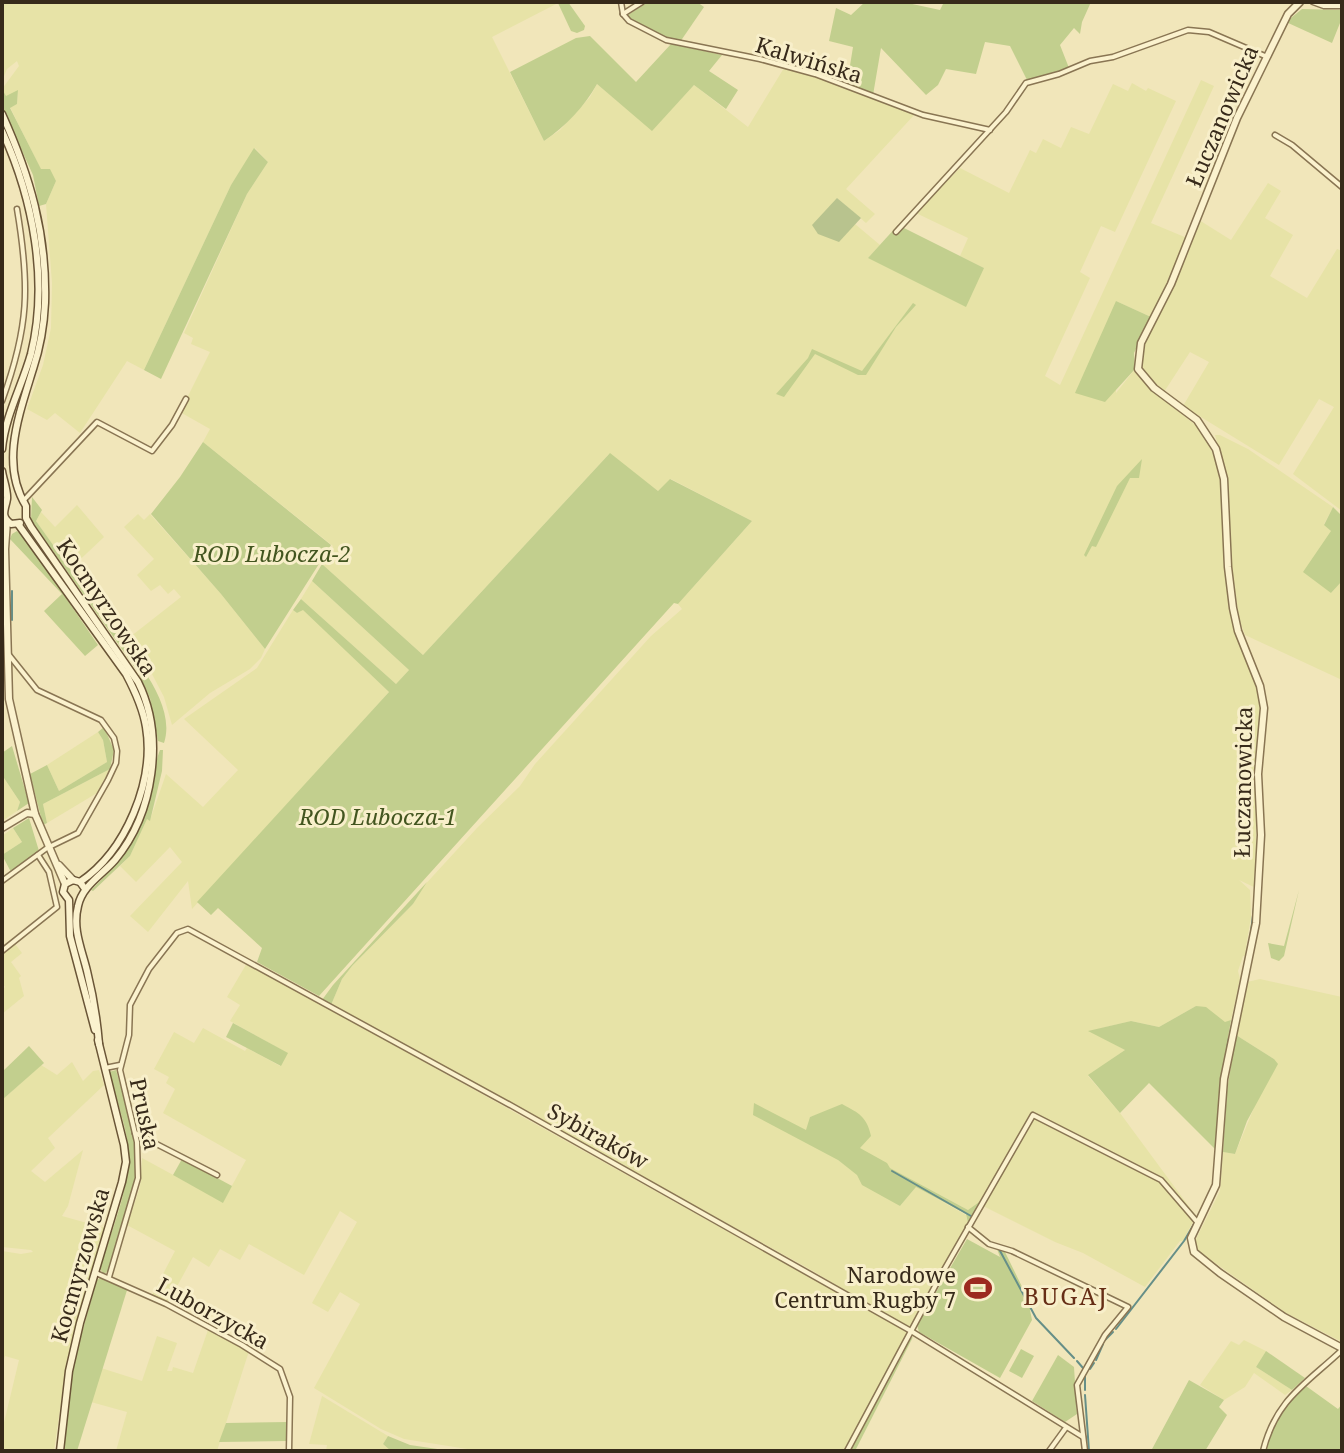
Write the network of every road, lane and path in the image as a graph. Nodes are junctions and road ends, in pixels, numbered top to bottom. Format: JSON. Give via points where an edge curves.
{"nodes":[{"id":1,"x":621,"y":2,"type":"edge"},
{"id":2,"x":642,"y":2,"type":"edge"},
{"id":3,"x":1313,"y":2,"type":"edge"},
{"id":4,"x":1295,"y":4,"type":"edge"},
{"id":5,"x":1342,"y":6,"type":"edge"},
{"id":6,"x":623,"y":14,"type":"junction"},
{"id":7,"x":1265,"y":56,"type":"junction"},
{"id":8,"x":2,"y":114,"type":"edge"},
{"id":9,"x":990,"y":130,"type":"junction"},
{"id":10,"x":2,"y":131,"type":"edge"},
{"id":11,"x":1275,"y":135,"type":"dead end"},
{"id":12,"x":1341,"y":185,"type":"edge"},
{"id":13,"x":17,"y":209,"type":"dead end"},
{"id":14,"x":896,"y":232,"type":"dead end"},
{"id":15,"x":186,"y":399,"type":"dead end"},
{"id":16,"x":2,"y":401,"type":"edge"},
{"id":17,"x":2,"y":449,"type":"edge"},
{"id":18,"x":2,"y":471,"type":"edge"},
{"id":19,"x":20,"y":501,"type":"junction"},
{"id":20,"x":6,"y":503,"type":"junction"},
{"id":21,"x":26,"y":518,"type":"junction"},
{"id":22,"x":13,"y":523,"type":"junction"},
{"id":23,"x":4,"y":571,"type":"edge"},
{"id":24,"x":4,"y":625,"type":"edge"},
{"id":25,"x":7,"y":655,"type":"junction"},
{"id":26,"x":6,"y":700,"type":"edge"},
{"id":27,"x":35,"y":814,"type":"junction"},
{"id":28,"x":2,"y":828,"type":"edge"},
{"id":29,"x":47,"y":848,"type":"junction"},
{"id":30,"x":38,"y":855,"type":"junction"},
{"id":31,"x":55,"y":861,"type":"junction"},
{"id":32,"x":2,"y":881,"type":"edge"},
{"id":33,"x":76,"y":881,"type":"junction"},
{"id":34,"x":65,"y":884,"type":"junction"},
{"id":35,"x":85,"y":889,"type":"junction"},
{"id":36,"x":69,"y":900,"type":"junction"},
{"id":37,"x":79,"y":901,"type":"junction"},
{"id":38,"x":188,"y":929,"type":"joint"},
{"id":39,"x":2,"y":951,"type":"edge"},
{"id":40,"x":99,"y":1044,"type":"junction"},
{"id":41,"x":120,"y":1065,"type":"junction"},
{"id":42,"x":105,"y":1068,"type":"junction"},
{"id":43,"x":135,"y":1133,"type":"junction"},
{"id":44,"x":217,"y":1175,"type":"dead end"},
{"id":45,"x":1198,"y":1223,"type":"junction"},
{"id":46,"x":968,"y":1227,"type":"junction"},
{"id":47,"x":96,"y":1273,"type":"junction"},
{"id":48,"x":109,"y":1277,"type":"junction"},
{"id":49,"x":911,"y":1331,"type":"junction"},
{"id":50,"x":1342,"y":1349,"type":"edge"},
{"id":51,"x":1065,"y":1429,"type":"junction"},
{"id":52,"x":1083,"y":1437,"type":"junction"},
{"id":53,"x":60,"y":1451,"type":"edge"},
{"id":54,"x":289,"y":1451,"type":"edge"},
{"id":55,"x":847,"y":1451,"type":"edge"},
{"id":56,"x":1049,"y":1451,"type":"edge"},
{"id":57,"x":1085,"y":1451,"type":"edge"},
{"id":58,"x":1263,"y":1451,"type":"edge"}],
"edges":[{"from":1,"to":6,"type":"street"},
{"from":2,"to":6,"type":"street"},
{"from":3,"to":5,"type":"street"},
{"from":4,"to":7,"type":"main road","name":"Łuczanowicka"},
{"from":6,"to":9,"type":"street","name":"Kalwińska","via":[[666,40],[815,74],[923,115]]},
{"from":7,"to":9,"type":"street","via":[[1209,32],[1181,31],[1026,83]]},
{"from":7,"to":45,"type":"main road","name":"Łuczanowicka","via":[[1171,284],[1141,343],[1138,369],[1197,420],[1216,449],[1224,479],[1233,608],[1264,708],[1256,923],[1224,1079],[1217,1179]]},
{"from":8,"to":19,"type":"main road","via":[[33,194],[45,287],[39,351],[11,439],[9,473]]},
{"from":9,"to":14,"type":"street"},
{"from":10,"to":17,"type":"main road","via":[[27,198],[38,301],[34,342]]},
{"from":11,"to":12,"type":"street"},
{"from":13,"to":16,"type":"street","via":[[26,309]]},
{"from":15,"to":19,"type":"street","via":[[152,451],[97,422]]},
{"from":18,"to":20,"type":"main road"},
{"from":19,"to":20,"type":"main road"},
{"from":19,"to":21,"type":"main road"},
{"from":20,"to":22,"type":"main road","via":[[2,511]]},
{"from":21,"to":22,"type":"main road"},
{"from":21,"to":35,"type":"main road","name":"Kocmyrzowska","via":[[127,663],[153,724],[152,773],[132,835]]},
{"from":22,"to":23,"type":"main road","via":[[5,540]]},
{"from":22,"to":33,"type":"main road","name":"Kocmyrzowska","via":[[126,674],[147,729],[144,774],[126,831],[106,861]]},
{"from":23,"to":24,"type":"main road"},
{"from":24,"to":25,"type":"main road"},
{"from":25,"to":26,"type":"main road"},
{"from":25,"to":29,"type":"street","via":[[37,690],[97,717],[117,744],[116,763],[82,828]]},
{"from":26,"to":27,"type":"main road"},
{"from":27,"to":28,"type":"main road","via":[[27,813]]},
{"from":27,"to":29,"type":"main road"},
{"from":29,"to":30,"type":"street"},
{"from":29,"to":31,"type":"main road"},
{"from":30,"to":32,"type":"street"},
{"from":30,"to":39,"type":"street","via":[[49,872],[57,907]]},
{"from":31,"to":33,"type":"main road"},
{"from":31,"to":34,"type":"main road"},
{"from":33,"to":34,"type":"main road"},
{"from":33,"to":35,"type":"main road"},
{"from":34,"to":36,"type":"main road"},
{"from":35,"to":37,"type":"main road"},
{"from":36,"to":37,"type":"main road"},
{"from":36,"to":40,"type":"main road","name":"Kocmyrzowska","via":[[70,936]]},
{"from":37,"to":40,"type":"main road","name":"Kocmyrzowska","via":[[78,939]]},
{"from":38,"to":41,"type":"street","name":"Pruska","via":[[177,933],[135,992]]},
{"from":38,"to":49,"type":"street","name":"Sybiraków"},
{"from":40,"to":42,"type":"main road","name":"Kocmyrzowska"},
{"from":41,"to":42,"type":"street"},
{"from":41,"to":43,"type":"street","name":"Pruska"},
{"from":42,"to":47,"type":"main road","name":"Kocmyrzowska","via":[[126,1162]]},
{"from":43,"to":44,"type":"street"},
{"from":43,"to":48,"type":"street","name":"Pruska","via":[[138,1178]]},
{"from":45,"to":46,"type":"street","via":[[1161,1180],[1033,1115]]},
{"from":45,"to":50,"type":"main road","name":"Łuczanowicka","via":[[1190,1241],[1200,1258],[1284,1317]]},
{"from":46,"to":49,"type":"street"},
{"from":46,"to":52,"type":"street","via":[[989,1244],[1128,1307],[1080,1378]]},
{"from":47,"to":48,"type":"street","name":"Luborzycka"},
{"from":47,"to":53,"type":"main road","name":"Kocmyrzowska","via":[[69,1371]]},
{"from":48,"to":54,"type":"street","name":"Luborzycka","via":[[280,1369],[290,1397]]},
{"from":49,"to":51,"type":"street","name":"Sybiraków"},
{"from":49,"to":55,"type":"street"},
{"from":50,"to":58,"type":"street","via":[[1282,1405]]},
{"from":51,"to":52,"type":"street","name":"Sybiraków"},
{"from":51,"to":56,"type":"street"},
{"from":52,"to":57,"type":"street"}]}
